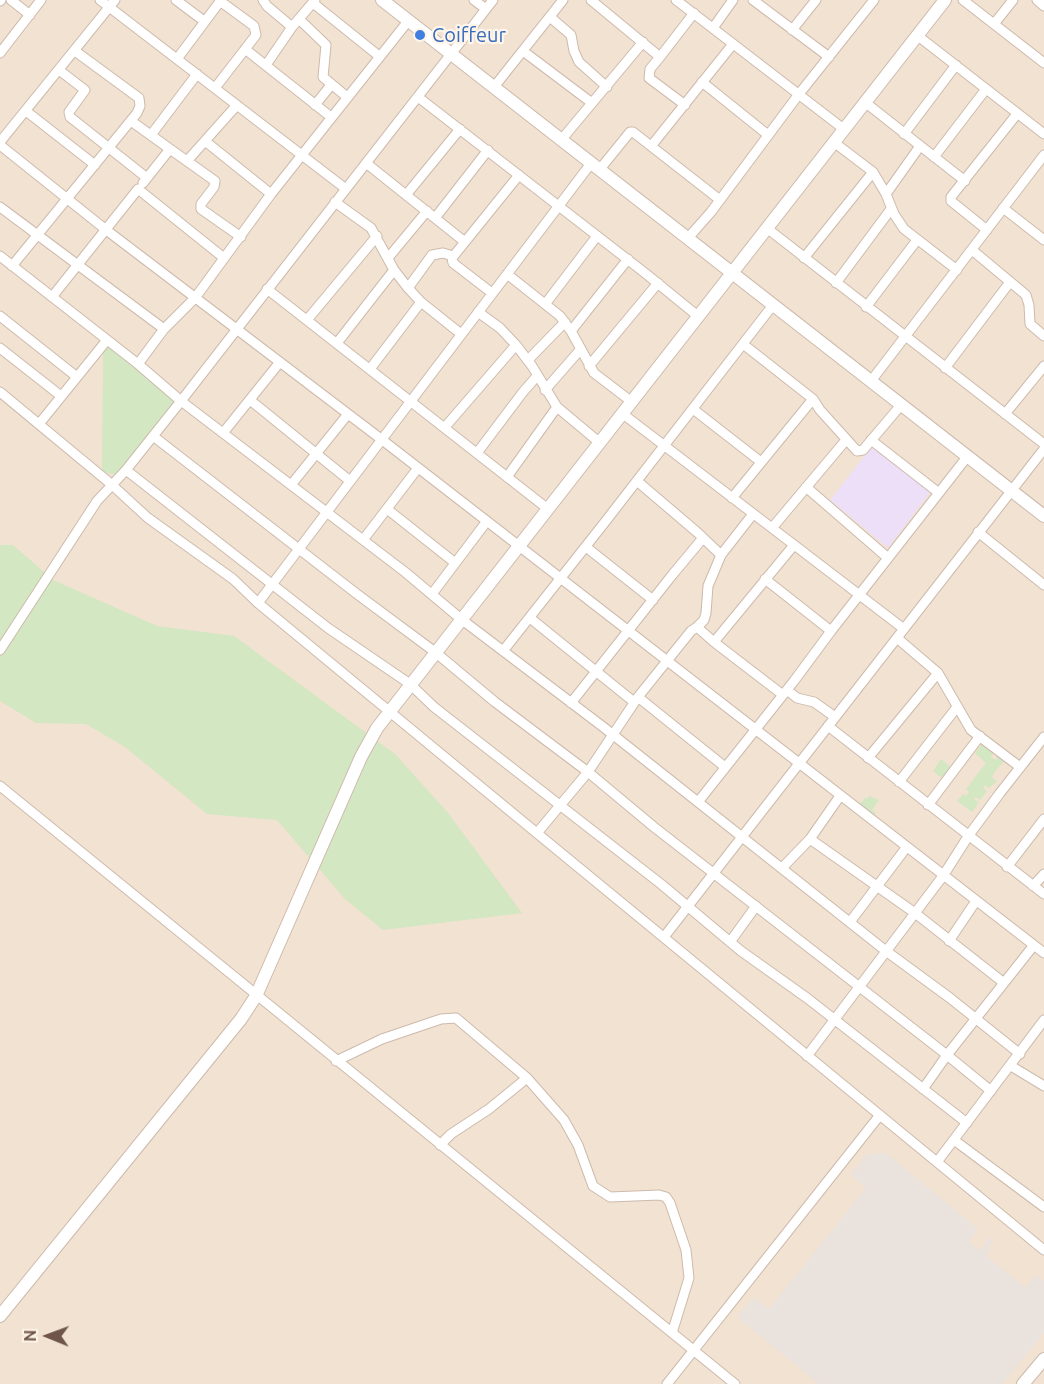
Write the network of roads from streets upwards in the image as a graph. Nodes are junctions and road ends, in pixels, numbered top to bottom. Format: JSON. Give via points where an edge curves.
{"nodes":[{"id":1,"x":11,"y":0,"type":"edge"},
{"id":2,"x":41,"y":0,"type":"edge"},
{"id":3,"x":100,"y":0,"type":"edge"},
{"id":4,"x":176,"y":0,"type":"edge"},
{"id":5,"x":263,"y":0,"type":"edge"},
{"id":6,"x":382,"y":0,"type":"edge"},
{"id":7,"x":474,"y":0,"type":"edge"},
{"id":8,"x":493,"y":0,"type":"edge"},
{"id":9,"x":563,"y":0,"type":"edge"},
{"id":10,"x":591,"y":0,"type":"edge"},
{"id":11,"x":676,"y":0,"type":"edge"},
{"id":12,"x":733,"y":0,"type":"edge"},
{"id":13,"x":753,"y":0,"type":"edge"},
{"id":14,"x":816,"y":0,"type":"edge"},
{"id":15,"x":874,"y":0,"type":"edge"},
{"id":16,"x":945,"y":0,"type":"edge"},
{"id":17,"x":963,"y":0,"type":"edge"},
{"id":18,"x":1013,"y":0,"type":"edge"},
{"id":19,"x":1037,"y":0,"type":"edge"},
{"id":20,"x":217,"y":1,"type":"edge"},
{"id":21,"x":314,"y":1,"type":"edge"},
{"id":22,"x":113,"y":4,"type":"edge"},
{"id":23,"x":1044,"y":6,"type":"edge"},
{"id":24,"x":486,"y":9,"type":"junction"},
{"id":25,"x":694,"y":13,"type":"junction"},
{"id":26,"x":30,"y":15,"type":"junction"},
{"id":27,"x":550,"y":17,"type":"junction"},
{"id":28,"x":300,"y":19,"type":"junction"},
{"id":29,"x":409,"y":20,"type":"junction"},
{"id":30,"x":204,"y":21,"type":"junction"},
{"id":31,"x":994,"y":24,"type":"junction"},
{"id":32,"x":292,"y":27,"type":"junction"},
{"id":33,"x":713,"y":28,"type":"junction"},
{"id":34,"x":792,"y":30,"type":"junction"},
{"id":35,"x":918,"y":36,"type":"junction"},
{"id":36,"x":643,"y":42,"type":"junction"},
{"id":37,"x":733,"y":44,"type":"junction"},
{"id":38,"x":245,"y":49,"type":"junction"},
{"id":39,"x":75,"y":51,"type":"junction"},
{"id":40,"x":523,"y":51,"type":"junction"},
{"id":41,"x":0,"y":53,"type":"edge"},
{"id":42,"x":451,"y":54,"type":"junction"},
{"id":43,"x":379,"y":56,"type":"junction"},
{"id":44,"x":660,"y":57,"type":"junction"},
{"id":45,"x":828,"y":57,"type":"junction"},
{"id":46,"x":177,"y":59,"type":"junction"},
{"id":47,"x":1044,"y":63,"type":"edge"},
{"id":48,"x":266,"y":65,"type":"junction"},
{"id":49,"x":956,"y":65,"type":"junction"},
{"id":50,"x":59,"y":70,"type":"junction"},
{"id":51,"x":196,"y":74,"type":"junction"},
{"id":52,"x":702,"y":82,"type":"junction"},
{"id":53,"x":331,"y":85,"type":"junction"},
{"id":54,"x":494,"y":87,"type":"junction"},
{"id":55,"x":608,"y":87,"type":"junction"},
{"id":56,"x":215,"y":88,"type":"junction"},
{"id":57,"x":986,"y":88,"type":"junction"},
{"id":58,"x":799,"y":94,"type":"junction"},
{"id":59,"x":347,"y":97,"type":"junction"},
{"id":60,"x":418,"y":97,"type":"junction"},
{"id":61,"x":592,"y":103,"type":"junction"},
{"id":62,"x":866,"y":103,"type":"junction"},
{"id":63,"x":237,"y":105,"type":"junction"},
{"id":64,"x":315,"y":105,"type":"junction"},
{"id":65,"x":685,"y":105,"type":"junction"},
{"id":66,"x":26,"y":111,"type":"junction"},
{"id":67,"x":1017,"y":114,"type":"junction"},
{"id":68,"x":331,"y":117,"type":"junction"},
{"id":69,"x":131,"y":120,"type":"junction"},
{"id":70,"x":460,"y":129,"type":"junction"},
{"id":71,"x":845,"y":130,"type":"junction"},
{"id":72,"x":904,"y":134,"type":"junction"},
{"id":73,"x":1044,"y":134,"type":"edge"},
{"id":74,"x":151,"y":135,"type":"junction"},
{"id":75,"x":768,"y":135,"type":"junction"},
{"id":76,"x":562,"y":139,"type":"junction"},
{"id":77,"x":205,"y":141,"type":"junction"},
{"id":78,"x":835,"y":143,"type":"junction"},
{"id":79,"x":0,"y":144,"type":"edge"},
{"id":80,"x":652,"y":145,"type":"junction"},
{"id":81,"x":920,"y":146,"type":"junction"},
{"id":82,"x":109,"y":147,"type":"junction"},
{"id":83,"x":170,"y":149,"type":"junction"},
{"id":84,"x":488,"y":150,"type":"junction"},
{"id":85,"x":1044,"y":154,"type":"edge"},
{"id":86,"x":302,"y":155,"type":"junction"},
{"id":87,"x":934,"y":158,"type":"junction"},
{"id":88,"x":188,"y":161,"type":"junction"},
{"id":89,"x":366,"y":163,"type":"junction"},
{"id":90,"x":95,"y":165,"type":"junction"},
{"id":91,"x":596,"y":165,"type":"junction"},
{"id":92,"x":873,"y":172,"type":"junction"},
{"id":93,"x":519,"y":175,"type":"junction"},
{"id":94,"x":147,"y":178,"type":"junction"},
{"id":95,"x":965,"y":180,"type":"junction"},
{"id":96,"x":138,"y":189,"type":"junction"},
{"id":97,"x":346,"y":189,"type":"junction"},
{"id":98,"x":271,"y":194,"type":"junction"},
{"id":99,"x":886,"y":194,"type":"junction"},
{"id":100,"x":406,"y":195,"type":"junction"},
{"id":101,"x":67,"y":198,"type":"junction"},
{"id":102,"x":720,"y":200,"type":"junction"},
{"id":103,"x":336,"y":202,"type":"junction"},
{"id":104,"x":558,"y":206,"type":"junction"},
{"id":105,"x":0,"y":207,"type":"edge"},
{"id":106,"x":1003,"y":208,"type":"junction"},
{"id":107,"x":891,"y":209,"type":"junction"},
{"id":108,"x":427,"y":212,"type":"junction"},
{"id":109,"x":435,"y":218,"type":"junction"},
{"id":110,"x":105,"y":229,"type":"junction"},
{"id":111,"x":768,"y":229,"type":"junction"},
{"id":112,"x":987,"y":230,"type":"junction"},
{"id":113,"x":38,"y":235,"type":"junction"},
{"id":114,"x":377,"y":236,"type":"junction"},
{"id":115,"x":597,"y":236,"type":"junction"},
{"id":116,"x":241,"y":237,"type":"junction"},
{"id":117,"x":688,"y":238,"type":"junction"},
{"id":118,"x":917,"y":240,"type":"junction"},
{"id":119,"x":1044,"y":240,"type":"edge"},
{"id":120,"x":465,"y":242,"type":"junction"},
{"id":121,"x":972,"y":250,"type":"junction"},
{"id":122,"x":0,"y":256,"type":"edge"},
{"id":123,"x":453,"y":256,"type":"junction"},
{"id":124,"x":224,"y":258,"type":"junction"},
{"id":125,"x":388,"y":258,"type":"junction"},
{"id":126,"x":804,"y":258,"type":"junction"},
{"id":127,"x":628,"y":260,"type":"junction"},
{"id":128,"x":77,"y":264,"type":"junction"},
{"id":129,"x":12,"y":266,"type":"junction"},
{"id":130,"x":394,"y":270,"type":"junction"},
{"id":131,"x":957,"y":270,"type":"junction"},
{"id":132,"x":734,"y":273,"type":"junction"},
{"id":133,"x":507,"y":274,"type":"junction"},
{"id":134,"x":1010,"y":282,"type":"junction"},
{"id":135,"x":658,"y":283,"type":"junction"},
{"id":136,"x":836,"y":283,"type":"junction"},
{"id":137,"x":408,"y":288,"type":"junction"},
{"id":138,"x":267,"y":289,"type":"junction"},
{"id":139,"x":492,"y":293,"type":"junction"},
{"id":140,"x":52,"y":297,"type":"junction"},
{"id":141,"x":195,"y":298,"type":"junction"},
{"id":142,"x":421,"y":302,"type":"junction"},
{"id":143,"x":546,"y":303,"type":"junction"},
{"id":144,"x":772,"y":305,"type":"junction"},
{"id":145,"x":866,"y":306,"type":"junction"},
{"id":146,"x":478,"y":312,"type":"junction"},
{"id":147,"x":0,"y":316,"type":"edge"},
{"id":148,"x":699,"y":317,"type":"junction"},
{"id":149,"x":307,"y":320,"type":"junction"},
{"id":150,"x":565,"y":322,"type":"junction"},
{"id":151,"x":164,"y":329,"type":"junction"},
{"id":152,"x":236,"y":329,"type":"junction"},
{"id":153,"x":571,"y":331,"type":"junction"},
{"id":154,"x":461,"y":334,"type":"junction"},
{"id":155,"x":1044,"y":336,"type":"edge"},
{"id":156,"x":905,"y":337,"type":"junction"},
{"id":157,"x":107,"y":340,"type":"junction"},
{"id":158,"x":337,"y":343,"type":"junction"},
{"id":159,"x":743,"y":344,"type":"junction"},
{"id":160,"x":516,"y":345,"type":"junction"},
{"id":161,"x":0,"y":348,"type":"edge"},
{"id":162,"x":580,"y":350,"type":"junction"},
{"id":163,"x":528,"y":360,"type":"junction"},
{"id":164,"x":280,"y":362,"type":"junction"},
{"id":165,"x":138,"y":363,"type":"junction"},
{"id":166,"x":589,"y":366,"type":"junction"},
{"id":167,"x":1044,"y":366,"type":"edge"},
{"id":168,"x":945,"y":368,"type":"junction"},
{"id":169,"x":370,"y":369,"type":"junction"},
{"id":170,"x":537,"y":376,"type":"junction"},
{"id":171,"x":77,"y":377,"type":"junction"},
{"id":172,"x":871,"y":381,"type":"junction"},
{"id":173,"x":545,"y":390,"type":"junction"},
{"id":174,"x":0,"y":392,"type":"edge"},
{"id":175,"x":61,"y":396,"type":"junction"},
{"id":176,"x":813,"y":399,"type":"junction"},
{"id":177,"x":181,"y":400,"type":"junction"},
{"id":178,"x":250,"y":400,"type":"junction"},
{"id":179,"x":411,"y":400,"type":"junction"},
{"id":180,"x":632,"y":402,"type":"junction"},
{"id":181,"x":901,"y":405,"type":"junction"},
{"id":182,"x":557,"y":407,"type":"junction"},
{"id":183,"x":693,"y":409,"type":"junction"},
{"id":184,"x":348,"y":414,"type":"junction"},
{"id":185,"x":623,"y":414,"type":"junction"},
{"id":186,"x":1005,"y":414,"type":"junction"},
{"id":187,"x":39,"y":424,"type":"junction"},
{"id":188,"x":445,"y":427,"type":"junction"},
{"id":189,"x":223,"y":433,"type":"junction"},
{"id":190,"x":153,"y":436,"type":"junction"},
{"id":191,"x":381,"y":439,"type":"junction"},
{"id":192,"x":846,"y":440,"type":"junction"},
{"id":193,"x":872,"y":440,"type":"junction"},
{"id":194,"x":600,"y":443,"type":"junction"},
{"id":195,"x":663,"y":445,"type":"junction"},
{"id":196,"x":1044,"y":447,"type":"edge"},
{"id":197,"x":317,"y":453,"type":"junction"},
{"id":198,"x":477,"y":453,"type":"junction"},
{"id":199,"x":967,"y":457,"type":"junction"},
{"id":200,"x":761,"y":462,"type":"junction"},
{"id":201,"x":418,"y":468,"type":"junction"},
{"id":202,"x":126,"y":470,"type":"junction"},
{"id":203,"x":507,"y":477,"type":"junction"},
{"id":204,"x":350,"y":481,"type":"junction"},
{"id":205,"x":637,"y":481,"type":"junction"},
{"id":206,"x":111,"y":484,"type":"junction"},
{"id":207,"x":291,"y":485,"type":"junction"},
{"id":208,"x":806,"y":487,"type":"junction"},
{"id":209,"x":1010,"y":490,"type":"junction"},
{"id":210,"x":939,"y":493,"type":"junction"},
{"id":211,"x":732,"y":498,"type":"junction"},
{"id":212,"x":387,"y":509,"type":"junction"},
{"id":213,"x":548,"y":509,"type":"junction"},
{"id":214,"x":326,"y":512,"type":"junction"},
{"id":215,"x":753,"y":514,"type":"junction"},
{"id":216,"x":1044,"y":516,"type":"edge"},
{"id":217,"x":487,"y":521,"type":"junction"},
{"id":218,"x":771,"y":528,"type":"junction"},
{"id":219,"x":978,"y":532,"type":"junction"},
{"id":220,"x":704,"y":538,"type":"junction"},
{"id":221,"x":363,"y":540,"type":"junction"},
{"id":222,"x":794,"y":545,"type":"junction"},
{"id":223,"x":519,"y":546,"type":"junction"},
{"id":224,"x":586,"y":547,"type":"junction"},
{"id":225,"x":298,"y":549,"type":"junction"},
{"id":226,"x":721,"y":555,"type":"junction"},
{"id":227,"x":888,"y":558,"type":"junction"},
{"id":228,"x":454,"y":562,"type":"junction"},
{"id":229,"x":561,"y":579,"type":"junction"},
{"id":230,"x":765,"y":579,"type":"junction"},
{"id":231,"x":272,"y":583,"type":"junction"},
{"id":232,"x":1044,"y":585,"type":"edge"},
{"id":233,"x":432,"y":594,"type":"junction"},
{"id":234,"x":859,"y":595,"type":"junction"},
{"id":235,"x":653,"y":600,"type":"junction"},
{"id":236,"x":258,"y":603,"type":"junction"},
{"id":237,"x":530,"y":618,"type":"junction"},
{"id":238,"x":461,"y":619,"type":"junction"},
{"id":239,"x":697,"y":627,"type":"junction"},
{"id":240,"x":904,"y":629,"type":"junction"},
{"id":241,"x":831,"y":631,"type":"junction"},
{"id":242,"x":629,"y":632,"type":"junction"},
{"id":243,"x":897,"y":638,"type":"junction"},
{"id":244,"x":714,"y":642,"type":"junction"},
{"id":245,"x":0,"y":650,"type":"edge"},
{"id":246,"x":503,"y":651,"type":"junction"},
{"id":247,"x":435,"y":652,"type":"junction"},
{"id":248,"x":666,"y":661,"type":"junction"},
{"id":249,"x":597,"y":671,"type":"junction"},
{"id":250,"x":938,"y":673,"type":"junction"},
{"id":251,"x":410,"y":684,"type":"junction"},
{"id":252,"x":785,"y":692,"type":"junction"},
{"id":253,"x":636,"y":699,"type":"junction"},
{"id":254,"x":571,"y":703,"type":"junction"},
{"id":255,"x":957,"y":707,"type":"junction"},
{"id":256,"x":389,"y":711,"type":"junction"},
{"id":257,"x":835,"y":717,"type":"junction"},
{"id":258,"x":828,"y":726,"type":"junction"},
{"id":259,"x":754,"y":729,"type":"junction"},
{"id":260,"x":613,"y":736,"type":"junction"},
{"id":261,"x":980,"y":736,"type":"junction"},
{"id":262,"x":1044,"y":737,"type":"edge"},
{"id":263,"x":868,"y":758,"type":"junction"},
{"id":264,"x":798,"y":764,"type":"junction"},
{"id":265,"x":725,"y":767,"type":"junction"},
{"id":266,"x":1020,"y":767,"type":"junction"},
{"id":267,"x":588,"y":772,"type":"junction"},
{"id":268,"x":899,"y":782,"type":"junction"},
{"id":269,"x":0,"y":786,"type":"edge"},
{"id":270,"x":840,"y":796,"type":"junction"},
{"id":271,"x":698,"y":802,"type":"junction"},
{"id":272,"x":560,"y":805,"type":"junction"},
{"id":273,"x":928,"y":805,"type":"junction"},
{"id":274,"x":1044,"y":819,"type":"edge"},
{"id":275,"x":537,"y":833,"type":"junction"},
{"id":276,"x":969,"y":835,"type":"junction"},
{"id":277,"x":742,"y":836,"type":"junction"},
{"id":278,"x":810,"y":838,"type":"junction"},
{"id":279,"x":906,"y":848,"type":"junction"},
{"id":280,"x":1007,"y":867,"type":"junction"},
{"id":281,"x":782,"y":868,"type":"junction"},
{"id":282,"x":713,"y":872,"type":"junction"},
{"id":283,"x":1044,"y":874,"type":"edge"},
{"id":284,"x":943,"y":876,"type":"junction"},
{"id":285,"x":1033,"y":886,"type":"junction"},
{"id":286,"x":877,"y":888,"type":"junction"},
{"id":287,"x":1044,"y":894,"type":"edge"},
{"id":288,"x":976,"y":901,"type":"junction"},
{"id":289,"x":688,"y":906,"type":"junction"},
{"id":290,"x":756,"y":906,"type":"junction"},
{"id":291,"x":915,"y":913,"type":"junction"},
{"id":292,"x":849,"y":922,"type":"junction"},
{"id":293,"x":664,"y":937,"type":"junction"},
{"id":294,"x":949,"y":941,"type":"junction"},
{"id":295,"x":730,"y":942,"type":"junction"},
{"id":296,"x":1034,"y":945,"type":"junction"},
{"id":297,"x":886,"y":951,"type":"junction"},
{"id":298,"x":1044,"y":953,"type":"edge"},
{"id":299,"x":1004,"y":983,"type":"junction"},
{"id":300,"x":860,"y":987,"type":"junction"},
{"id":301,"x":256,"y":996,"type":"junction"},
{"id":302,"x":977,"y":1019,"type":"junction"},
{"id":303,"x":834,"y":1020,"type":"junction"},
{"id":304,"x":1044,"y":1020,"type":"edge"},
{"id":305,"x":1040,"y":1033,"type":"edge"},
{"id":306,"x":1020,"y":1054,"type":"junction"},
{"id":307,"x":947,"y":1055,"type":"junction"},
{"id":308,"x":807,"y":1056,"type":"junction"},
{"id":309,"x":336,"y":1061,"type":"junction"},
{"id":310,"x":1011,"y":1066,"type":"junction"},
{"id":311,"x":527,"y":1078,"type":"junction"},
{"id":312,"x":1044,"y":1086,"type":"edge"},
{"id":313,"x":923,"y":1089,"type":"junction"},
{"id":314,"x":991,"y":1091,"type":"junction"},
{"id":315,"x":880,"y":1115,"type":"junction"},
{"id":316,"x":967,"y":1123,"type":"junction"},
{"id":317,"x":954,"y":1140,"type":"junction"},
{"id":318,"x":440,"y":1145,"type":"junction"},
{"id":319,"x":937,"y":1162,"type":"junction"},
{"id":320,"x":1044,"y":1207,"type":"edge"},
{"id":321,"x":1044,"y":1250,"type":"edge"},
{"id":322,"x":0,"y":1316,"type":"edge"},
{"id":323,"x":672,"y":1333,"type":"junction"},
{"id":324,"x":694,"y":1351,"type":"junction"},
{"id":325,"x":1044,"y":1359,"type":"edge"},
{"id":326,"x":667,"y":1384,"type":"edge"},
{"id":327,"x":735,"y":1384,"type":"edge"},
{"id":328,"x":1023,"y":1384,"type":"edge"}],
"edges":[{"from":1,"to":26,"type":"street"},
{"from":2,"to":26,"type":"street"},
{"from":3,"to":22,"type":"street"},
{"from":4,"to":30,"type":"street"},
{"from":5,"to":32,"type":"street"},
{"from":6,"to":29,"type":"street"},
{"from":7,"to":24,"type":"street"},
{"from":8,"to":24,"type":"street"},
{"from":9,"to":27,"type":"street"},
{"from":10,"to":36,"type":"street"},
{"from":11,"to":25,"type":"street"},
{"from":12,"to":33,"type":"street"},
{"from":13,"to":34,"type":"street"},
{"from":14,"to":34,"type":"street"},
{"from":15,"to":45,"type":"street"},
{"from":16,"to":35,"type":"street"},
{"from":17,"to":31,"type":"street"},
{"from":18,"to":31,"type":"street"},
{"from":19,"to":23,"type":"street"},
{"from":20,"to":30,"type":"street"},
{"from":20,"to":38,"type":"street","via":[[254,26],[256,35]]},
{"from":21,"to":28,"type":"street"},
{"from":21,"to":43,"type":"street"},
{"from":22,"to":39,"type":"street"},
{"from":22,"to":46,"type":"street"},
{"from":24,"to":42,"type":"street"},
{"from":25,"to":33,"type":"street"},
{"from":25,"to":44,"type":"street"},
{"from":26,"to":41,"type":"street"},
{"from":27,"to":40,"type":"street"},
{"from":27,"to":55,"type":"street","via":[[571,35],[579,62]]},
{"from":28,"to":32,"type":"street"},
{"from":28,"to":53,"type":"street","via":[[326,45],[322,74]]},
{"from":29,"to":42,"type":"street"},
{"from":29,"to":43,"type":"street"},
{"from":30,"to":46,"type":"street"},
{"from":31,"to":47,"type":"street"},
{"from":32,"to":48,"type":"street"},
{"from":33,"to":37,"type":"street"},
{"from":34,"to":45,"type":"street"},
{"from":35,"to":49,"type":"street"},
{"from":35,"to":62,"type":"street"},
{"from":36,"to":44,"type":"street"},
{"from":36,"to":55,"type":"street"},
{"from":37,"to":52,"type":"street"},
{"from":37,"to":58,"type":"street"},
{"from":38,"to":48,"type":"street"},
{"from":38,"to":56,"type":"street"},
{"from":39,"to":50,"type":"street"},
{"from":39,"to":69,"type":"street","via":[[139,98],[140,106]]},
{"from":40,"to":54,"type":"street"},
{"from":40,"to":61,"type":"street"},
{"from":42,"to":54,"type":"street"},
{"from":42,"to":60,"type":"street"},
{"from":43,"to":59,"type":"street"},
{"from":44,"to":65,"type":"street","via":[[650,69],[649,78]]},
{"from":45,"to":58,"type":"street"},
{"from":46,"to":51,"type":"street"},
{"from":48,"to":64,"type":"street"},
{"from":49,"to":57,"type":"street"},
{"from":49,"to":72,"type":"street"},
{"from":50,"to":66,"type":"street"},
{"from":50,"to":82,"type":"street","via":[[85,90],[69,112],[70,117]]},
{"from":51,"to":56,"type":"street"},
{"from":51,"to":74,"type":"street"},
{"from":52,"to":65,"type":"street"},
{"from":52,"to":75,"type":"street"},
{"from":53,"to":59,"type":"street"},
{"from":53,"to":64,"type":"street"},
{"from":54,"to":76,"type":"street"},
{"from":55,"to":61,"type":"street"},
{"from":56,"to":63,"type":"street"},
{"from":57,"to":67,"type":"street"},
{"from":57,"to":87,"type":"street"},
{"from":58,"to":71,"type":"street"},
{"from":58,"to":75,"type":"street"},
{"from":59,"to":68,"type":"street"},
{"from":60,"to":70,"type":"street"},
{"from":60,"to":89,"type":"street"},
{"from":61,"to":76,"type":"street"},
{"from":62,"to":71,"type":"street"},
{"from":62,"to":72,"type":"street"},
{"from":63,"to":77,"type":"street"},
{"from":63,"to":86,"type":"street"},
{"from":64,"to":68,"type":"street"},
{"from":65,"to":80,"type":"street"},
{"from":66,"to":79,"type":"street"},
{"from":66,"to":90,"type":"street"},
{"from":67,"to":73,"type":"street"},
{"from":67,"to":95,"type":"street"},
{"from":68,"to":86,"type":"street"},
{"from":69,"to":74,"type":"street"},
{"from":69,"to":82,"type":"street"},
{"from":70,"to":84,"type":"street"},
{"from":70,"to":100,"type":"street"},
{"from":71,"to":78,"type":"street"},
{"from":72,"to":81,"type":"street"},
{"from":74,"to":83,"type":"street"},
{"from":75,"to":102,"type":"street"},
{"from":76,"to":91,"type":"street"},
{"from":77,"to":88,"type":"street"},
{"from":77,"to":98,"type":"street"},
{"from":78,"to":92,"type":"street"},
{"from":78,"to":111,"type":"street"},
{"from":79,"to":101,"type":"street"},
{"from":80,"to":91,"type":"street","via":[[630,132]]},
{"from":80,"to":102,"type":"street"},
{"from":81,"to":87,"type":"street"},
{"from":81,"to":99,"type":"street"},
{"from":82,"to":90,"type":"street"},
{"from":82,"to":94,"type":"street"},
{"from":83,"to":88,"type":"street"},
{"from":83,"to":94,"type":"street"},
{"from":84,"to":93,"type":"street"},
{"from":84,"to":109,"type":"street"},
{"from":85,"to":106,"type":"street"},
{"from":86,"to":97,"type":"street"},
{"from":86,"to":98,"type":"street"},
{"from":87,"to":95,"type":"street"},
{"from":88,"to":116,"type":"street","via":[[215,181],[201,209]]},
{"from":89,"to":97,"type":"street"},
{"from":89,"to":100,"type":"street"},
{"from":90,"to":101,"type":"street"},
{"from":91,"to":104,"type":"street"},
{"from":91,"to":117,"type":"street"},
{"from":92,"to":99,"type":"street"},
{"from":92,"to":126,"type":"street"},
{"from":93,"to":104,"type":"street"},
{"from":93,"to":120,"type":"street"},
{"from":94,"to":96,"type":"street"},
{"from":95,"to":112,"type":"street","via":[[951,200]]},
{"from":96,"to":110,"type":"street"},
{"from":96,"to":124,"type":"street"},
{"from":97,"to":103,"type":"street"},
{"from":98,"to":116,"type":"street"},
{"from":99,"to":107,"type":"street"},
{"from":100,"to":108,"type":"street"},
{"from":101,"to":110,"type":"street"},
{"from":101,"to":113,"type":"street"},
{"from":102,"to":117,"type":"street"},
{"from":103,"to":114,"type":"street"},
{"from":103,"to":138,"type":"street"},
{"from":104,"to":115,"type":"street"},
{"from":104,"to":133,"type":"street"},
{"from":105,"to":113,"type":"street"},
{"from":106,"to":112,"type":"street"},
{"from":106,"to":119,"type":"street"},
{"from":107,"to":118,"type":"street"},
{"from":107,"to":136,"type":"street"},
{"from":108,"to":109,"type":"street"},
{"from":108,"to":125,"type":"street"},
{"from":109,"to":120,"type":"street"},
{"from":110,"to":128,"type":"street"},
{"from":110,"to":141,"type":"street"},
{"from":111,"to":126,"type":"street"},
{"from":111,"to":132,"type":"street"},
{"from":112,"to":121,"type":"street"},
{"from":113,"to":128,"type":"street"},
{"from":113,"to":129,"type":"street"},
{"from":114,"to":125,"type":"street"},
{"from":114,"to":149,"type":"street"},
{"from":115,"to":127,"type":"street"},
{"from":115,"to":143,"type":"street"},
{"from":116,"to":124,"type":"street"},
{"from":117,"to":132,"type":"street"},
{"from":118,"to":131,"type":"street"},
{"from":118,"to":145,"type":"street"},
{"from":120,"to":123,"type":"street"},
{"from":121,"to":131,"type":"street"},
{"from":121,"to":134,"type":"street"},
{"from":122,"to":129,"type":"street"},
{"from":123,"to":137,"type":"street","via":[[432,255]]},
{"from":123,"to":139,"type":"street","via":[[453,263]]},
{"from":124,"to":141,"type":"street"},
{"from":125,"to":130,"type":"street"},
{"from":126,"to":136,"type":"street"},
{"from":127,"to":135,"type":"street"},
{"from":127,"to":153,"type":"street"},
{"from":128,"to":140,"type":"street"},
{"from":128,"to":151,"type":"street"},
{"from":129,"to":140,"type":"street"},
{"from":130,"to":137,"type":"street"},
{"from":130,"to":158,"type":"street"},
{"from":131,"to":156,"type":"street"},
{"from":132,"to":144,"type":"street"},
{"from":132,"to":148,"type":"street"},
{"from":133,"to":139,"type":"street"},
{"from":133,"to":143,"type":"street"},
{"from":134,"to":155,"type":"street","via":[[1026,295],[1030,324]]},
{"from":134,"to":168,"type":"street"},
{"from":135,"to":148,"type":"street"},
{"from":135,"to":166,"type":"street"},
{"from":136,"to":145,"type":"street"},
{"from":137,"to":142,"type":"street"},
{"from":138,"to":149,"type":"street"},
{"from":138,"to":152,"type":"street"},
{"from":139,"to":146,"type":"street"},
{"from":140,"to":157,"type":"street"},
{"from":141,"to":151,"type":"street"},
{"from":141,"to":152,"type":"street"},
{"from":142,"to":154,"type":"street"},
{"from":142,"to":169,"type":"street"},
{"from":143,"to":150,"type":"street"},
{"from":144,"to":159,"type":"street"},
{"from":144,"to":172,"type":"street"},
{"from":145,"to":156,"type":"street"},
{"from":146,"to":154,"type":"street"},
{"from":146,"to":160,"type":"street"},
{"from":147,"to":171,"type":"street"},
{"from":148,"to":180,"type":"street"},
{"from":149,"to":158,"type":"street"},
{"from":150,"to":153,"type":"street"},
{"from":150,"to":163,"type":"street"},
{"from":151,"to":165,"type":"street"},
{"from":152,"to":164,"type":"street"},
{"from":152,"to":177,"type":"street"},
{"from":153,"to":162,"type":"street"},
{"from":154,"to":179,"type":"street"},
{"from":156,"to":168,"type":"street"},
{"from":156,"to":172,"type":"street"},
{"from":157,"to":165,"type":"street"},
{"from":157,"to":171,"type":"street"},
{"from":158,"to":169,"type":"street"},
{"from":159,"to":176,"type":"street"},
{"from":159,"to":183,"type":"street"},
{"from":160,"to":163,"type":"street"},
{"from":160,"to":188,"type":"street"},
{"from":161,"to":175,"type":"street"},
{"from":162,"to":166,"type":"street"},
{"from":162,"to":173,"type":"street"},
{"from":163,"to":170,"type":"street"},
{"from":164,"to":178,"type":"street"},
{"from":164,"to":184,"type":"street"},
{"from":165,"to":177,"type":"street"},
{"from":166,"to":180,"type":"street"},
{"from":167,"to":186,"type":"street"},
{"from":168,"to":186,"type":"street"},
{"from":169,"to":179,"type":"street"},
{"from":170,"to":173,"type":"street"},
{"from":170,"to":198,"type":"street"},
{"from":171,"to":175,"type":"street"},
{"from":172,"to":181,"type":"street"},
{"from":173,"to":182,"type":"street"},
{"from":174,"to":187,"type":"street"},
{"from":175,"to":187,"type":"street"},
{"from":176,"to":192,"type":"street"},
{"from":176,"to":200,"type":"street"},
{"from":177,"to":189,"type":"street"},
{"from":177,"to":190,"type":"street"},
{"from":178,"to":189,"type":"street"},
{"from":178,"to":197,"type":"street"},
{"from":179,"to":188,"type":"street"},
{"from":179,"to":191,"type":"street"},
{"from":180,"to":185,"type":"street"},
{"from":181,"to":193,"type":"street"},
{"from":181,"to":199,"type":"street"},
{"from":182,"to":194,"type":"street"},
{"from":182,"to":203,"type":"street"},
{"from":183,"to":195,"type":"street"},
{"from":183,"to":200,"type":"street"},
{"from":184,"to":191,"type":"street"},
{"from":184,"to":197,"type":"street"},
{"from":185,"to":194,"type":"street"},
{"from":185,"to":195,"type":"street"},
{"from":186,"to":196,"type":"street"},
{"from":187,"to":206,"type":"street"},
{"from":188,"to":198,"type":"street"},
{"from":189,"to":207,"type":"street"},
{"from":190,"to":202,"type":"street"},
{"from":190,"to":225,"type":"street"},
{"from":191,"to":201,"type":"street"},
{"from":191,"to":204,"type":"street"},
{"from":192,"to":193,"type":"street","via":[[859,452]]},
{"from":192,"to":208,"type":"street"},
{"from":193,"to":210,"type":"street"},
{"from":194,"to":213,"type":"street"},
{"from":195,"to":205,"type":"street"},
{"from":195,"to":211,"type":"street"},
{"from":196,"to":209,"type":"street"},
{"from":197,"to":204,"type":"street"},
{"from":197,"to":207,"type":"street"},
{"from":198,"to":203,"type":"street"},
{"from":199,"to":209,"type":"street"},
{"from":199,"to":210,"type":"street"},
{"from":200,"to":211,"type":"street"},
{"from":201,"to":212,"type":"street"},
{"from":201,"to":217,"type":"street"},
{"from":202,"to":206,"type":"street"},
{"from":202,"to":231,"type":"street"},
{"from":203,"to":213,"type":"street"},
{"from":204,"to":214,"type":"street"},
{"from":205,"to":220,"type":"street"},
{"from":205,"to":224,"type":"street"},
{"from":206,"to":236,"type":"street","via":[[148,518],[233,579]]},
{"from":206,"to":245,"type":"street"},
{"from":207,"to":214,"type":"street"},
{"from":208,"to":218,"type":"street"},
{"from":208,"to":227,"type":"street"},
{"from":209,"to":216,"type":"street"},
{"from":209,"to":219,"type":"street"},
{"from":210,"to":227,"type":"street"},
{"from":211,"to":215,"type":"street"},
{"from":212,"to":221,"type":"street"},
{"from":212,"to":228,"type":"street"},
{"from":213,"to":223,"type":"street"},
{"from":214,"to":221,"type":"street"},
{"from":214,"to":225,"type":"street"},
{"from":215,"to":218,"type":"street"},
{"from":215,"to":226,"type":"street"},
{"from":217,"to":223,"type":"street"},
{"from":217,"to":228,"type":"street"},
{"from":218,"to":222,"type":"street"},
{"from":219,"to":232,"type":"street"},
{"from":219,"to":240,"type":"street"},
{"from":220,"to":226,"type":"street"},
{"from":220,"to":235,"type":"street"},
{"from":221,"to":233,"type":"street"},
{"from":222,"to":230,"type":"street"},
{"from":222,"to":234,"type":"street"},
{"from":223,"to":229,"type":"street"},
{"from":223,"to":238,"type":"street"},
{"from":224,"to":229,"type":"street"},
{"from":224,"to":235,"type":"street"},
{"from":225,"to":231,"type":"street"},
{"from":225,"to":247,"type":"street"},
{"from":226,"to":239,"type":"street","via":[[708,586],[704,620]]},
{"from":227,"to":234,"type":"street"},
{"from":228,"to":233,"type":"street"},
{"from":229,"to":237,"type":"street"},
{"from":229,"to":242,"type":"street"},
{"from":230,"to":241,"type":"street"},
{"from":230,"to":244,"type":"street"},
{"from":231,"to":236,"type":"street"},
{"from":231,"to":251,"type":"street","via":[[328,628]]},
{"from":233,"to":238,"type":"street"},
{"from":234,"to":240,"type":"street"},
{"from":234,"to":241,"type":"street"},
{"from":235,"to":242,"type":"street"},
{"from":236,"to":256,"type":"street"},
{"from":237,"to":246,"type":"street"},
{"from":237,"to":249,"type":"street"},
{"from":238,"to":246,"type":"street"},
{"from":238,"to":247,"type":"street"},
{"from":239,"to":244,"type":"street"},
{"from":239,"to":248,"type":"street"},
{"from":240,"to":243,"type":"street"},
{"from":241,"to":252,"type":"street"},
{"from":242,"to":248,"type":"street"},
{"from":242,"to":249,"type":"street"},
{"from":243,"to":250,"type":"street"},
{"from":243,"to":257,"type":"street"},
{"from":244,"to":252,"type":"street"},
{"from":246,"to":254,"type":"street"},
{"from":247,"to":251,"type":"street"},
{"from":247,"to":267,"type":"street"},
{"from":248,"to":253,"type":"street"},
{"from":248,"to":259,"type":"street"},
{"from":249,"to":253,"type":"street"},
{"from":249,"to":254,"type":"street"},
{"from":250,"to":255,"type":"street"},
{"from":250,"to":263,"type":"street"},
{"from":251,"to":256,"type":"street"},
{"from":251,"to":272,"type":"street"},
{"from":252,"to":257,"type":"street","via":[[814,702]]},
{"from":252,"to":259,"type":"street"},
{"from":253,"to":260,"type":"street"},
{"from":253,"to":265,"type":"street"},
{"from":254,"to":260,"type":"street"},
{"from":255,"to":261,"type":"street","via":[[966,724]]},
{"from":255,"to":268,"type":"street"},
{"from":256,"to":275,"type":"street"},
{"from":256,"to":301,"type":"street","via":[[361,758]]},
{"from":257,"to":258,"type":"street"},
{"from":258,"to":263,"type":"street"},
{"from":258,"to":264,"type":"street"},
{"from":259,"to":264,"type":"street"},
{"from":259,"to":265,"type":"street"},
{"from":260,"to":267,"type":"street"},
{"from":260,"to":271,"type":"street"},
{"from":261,"to":266,"type":"street"},
{"from":261,"to":273,"type":"street"},
{"from":262,"to":266,"type":"street"},
{"from":263,"to":268,"type":"street"},
{"from":264,"to":270,"type":"street"},
{"from":264,"to":277,"type":"street"},
{"from":265,"to":271,"type":"street"},
{"from":266,"to":276,"type":"street"},
{"from":267,"to":272,"type":"street"},
{"from":267,"to":282,"type":"street"},
{"from":268,"to":273,"type":"street"},
{"from":269,"to":301,"type":"street"},
{"from":270,"to":278,"type":"street"},
{"from":270,"to":279,"type":"street"},
{"from":271,"to":277,"type":"street"},
{"from":272,"to":275,"type":"street"},
{"from":272,"to":289,"type":"street"},
{"from":273,"to":276,"type":"street"},
{"from":274,"to":280,"type":"street"},
{"from":275,"to":293,"type":"street"},
{"from":276,"to":280,"type":"street"},
{"from":276,"to":284,"type":"street"},
{"from":277,"to":281,"type":"street"},
{"from":277,"to":282,"type":"street"},
{"from":278,"to":281,"type":"street"},
{"from":278,"to":286,"type":"street"},
{"from":279,"to":284,"type":"street"},
{"from":279,"to":286,"type":"street"},
{"from":280,"to":285,"type":"street"},
{"from":281,"to":292,"type":"street"},
{"from":282,"to":289,"type":"street"},
{"from":282,"to":290,"type":"street"},
{"from":283,"to":285,"type":"street"},
{"from":284,"to":288,"type":"street"},
{"from":284,"to":291,"type":"street"},
{"from":285,"to":287,"type":"street"},
{"from":286,"to":291,"type":"street"},
{"from":286,"to":292,"type":"street"},
{"from":288,"to":294,"type":"street"},
{"from":288,"to":296,"type":"street"},
{"from":289,"to":293,"type":"street"},
{"from":289,"to":295,"type":"street"},
{"from":290,"to":295,"type":"street"},
{"from":290,"to":300,"type":"street"},
{"from":291,"to":294,"type":"street"},
{"from":291,"to":297,"type":"street"},
{"from":292,"to":297,"type":"street"},
{"from":293,"to":308,"type":"street"},
{"from":294,"to":299,"type":"street"},
{"from":295,"to":303,"type":"street"},
{"from":296,"to":298,"type":"street"},
{"from":296,"to":299,"type":"street"},
{"from":297,"to":300,"type":"street"},
{"from":297,"to":302,"type":"street"},
{"from":299,"to":302,"type":"street"},
{"from":300,"to":303,"type":"street"},
{"from":300,"to":307,"type":"street"},
{"from":301,"to":309,"type":"street"},
{"from":301,"to":322,"type":"street"},
{"from":302,"to":306,"type":"street"},
{"from":302,"to":307,"type":"street"},
{"from":303,"to":308,"type":"street"},
{"from":303,"to":313,"type":"street"},
{"from":304,"to":305,"type":"street"},
{"from":305,"to":306,"type":"street"},
{"from":306,"to":310,"type":"street"},
{"from":307,"to":313,"type":"street"},
{"from":307,"to":314,"type":"street"},
{"from":308,"to":315,"type":"street"},
{"from":309,"to":311,"type":"street","via":[[382,1039],[441,1019],[456,1018]]},
{"from":309,"to":318,"type":"street"},
{"from":310,"to":312,"type":"street"},
{"from":310,"to":314,"type":"street"},
{"from":311,"to":318,"type":"street"},
{"from":311,"to":323,"type":"street","via":[[564,1120],[593,1186],[610,1197],[659,1195],[670,1203],[686,1250],[689,1278]]},
{"from":313,"to":316,"type":"street"},
{"from":314,"to":316,"type":"street"},
{"from":315,"to":319,"type":"street"},
{"from":315,"to":324,"type":"street"},
{"from":316,"to":317,"type":"street"},
{"from":317,"to":319,"type":"street"},
{"from":317,"to":320,"type":"street"},
{"from":318,"to":323,"type":"street"},
{"from":319,"to":321,"type":"street"},
{"from":323,"to":324,"type":"street"},
{"from":324,"to":326,"type":"street"},
{"from":324,"to":327,"type":"street"},
{"from":325,"to":328,"type":"street"}]}
